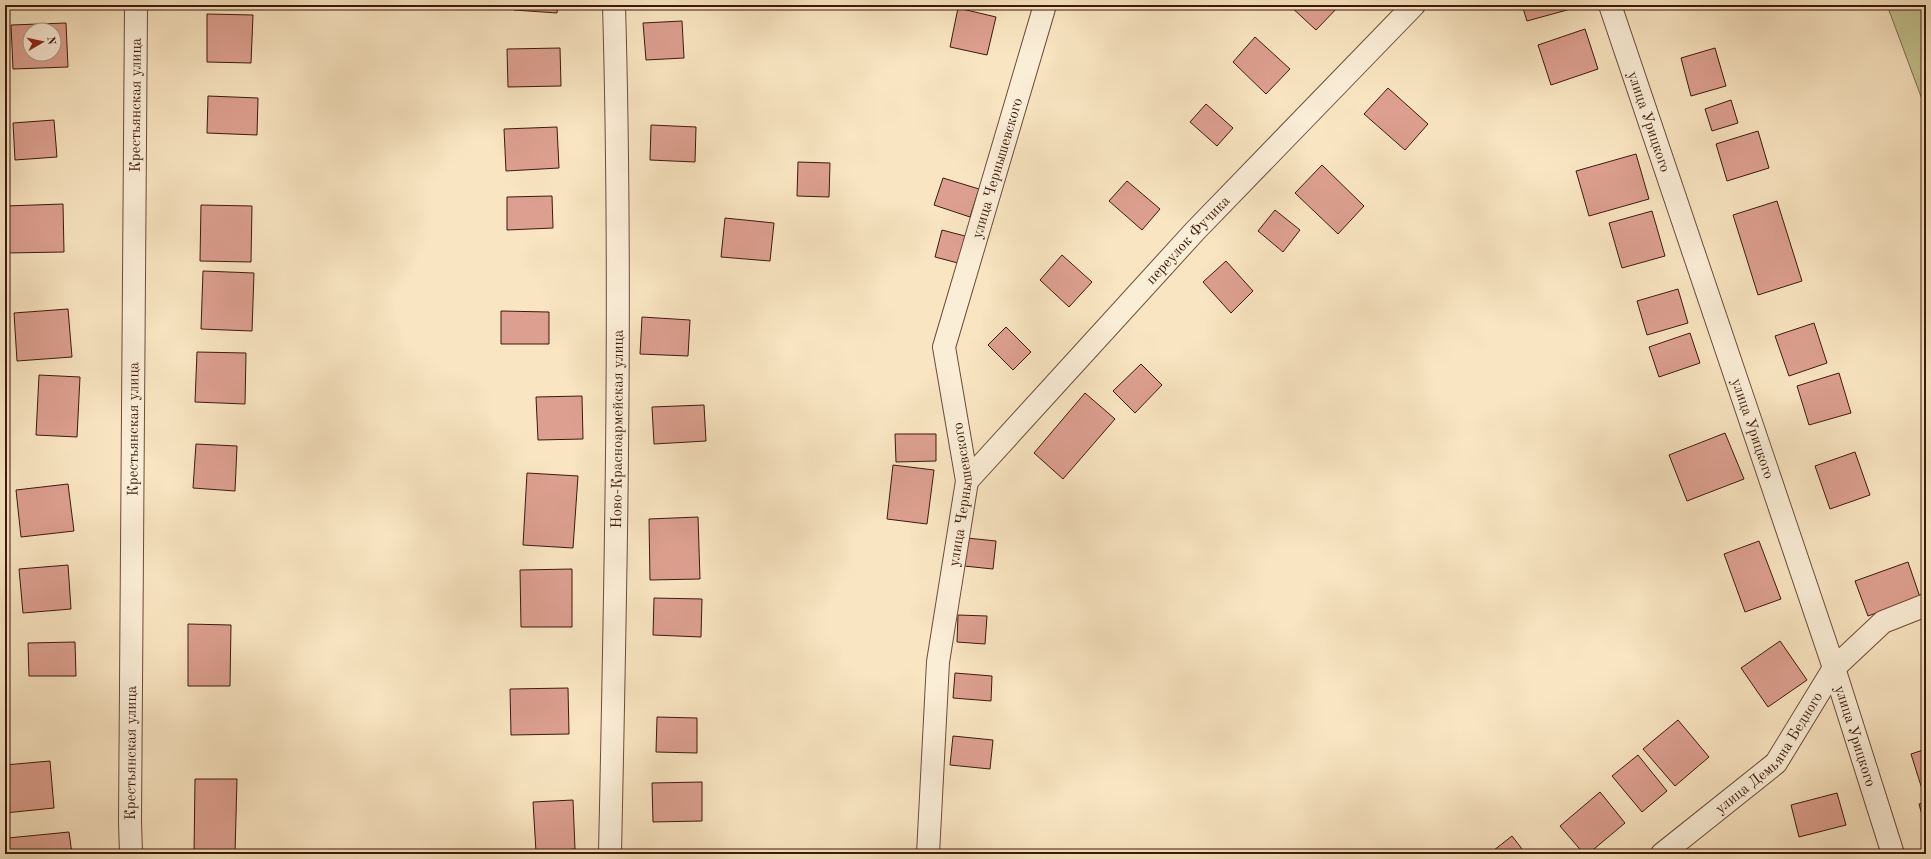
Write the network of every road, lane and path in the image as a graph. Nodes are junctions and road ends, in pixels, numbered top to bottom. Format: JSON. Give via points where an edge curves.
{"nodes":[{"id":1,"x":136,"y":5,"type":"edge"},
{"id":2,"x":614,"y":5,"type":"edge"},
{"id":3,"x":1045,"y":5,"type":"edge"},
{"id":4,"x":1414,"y":5,"type":"edge"},
{"id":5,"x":1610,"y":5,"type":"edge"},
{"id":6,"x":967,"y":481,"type":"junction"},
{"id":7,"x":1926,"y":605,"type":"edge"},
{"id":8,"x":1834,"y":668,"type":"junction"},
{"id":9,"x":131,"y":854,"type":"edge"},
{"id":10,"x":610,"y":854,"type":"edge"},
{"id":11,"x":928,"y":854,"type":"edge"},
{"id":12,"x":1662,"y":854,"type":"edge"},
{"id":13,"x":1893,"y":854,"type":"edge"}],
"edges":[{"from":1,"to":9,"type":"street","name":"Крестьянская улица"},
{"from":2,"to":10,"type":"street","name":"Ново-Красноармейская улица","via":[[617,490]]},
{"from":3,"to":6,"type":"street","name":"улица Чернышевского","via":[[944,347]]},
{"from":4,"to":6,"type":"street","name":"переулок Фучика","via":[[1195,231]]},
{"from":5,"to":8,"type":"street","name":"улица Урицкого"},
{"from":6,"to":11,"type":"street","name":"улица Чернышевского","via":[[938,662]]},
{"from":7,"to":8,"type":"street","name":"улица Демьяна Бедного","via":[[1883,622]]},
{"from":8,"to":12,"type":"street","name":"улица Демьяна Бедного","via":[[1776,763]]},
{"from":8,"to":13,"type":"street","name":"улица Урицкого"}]}
